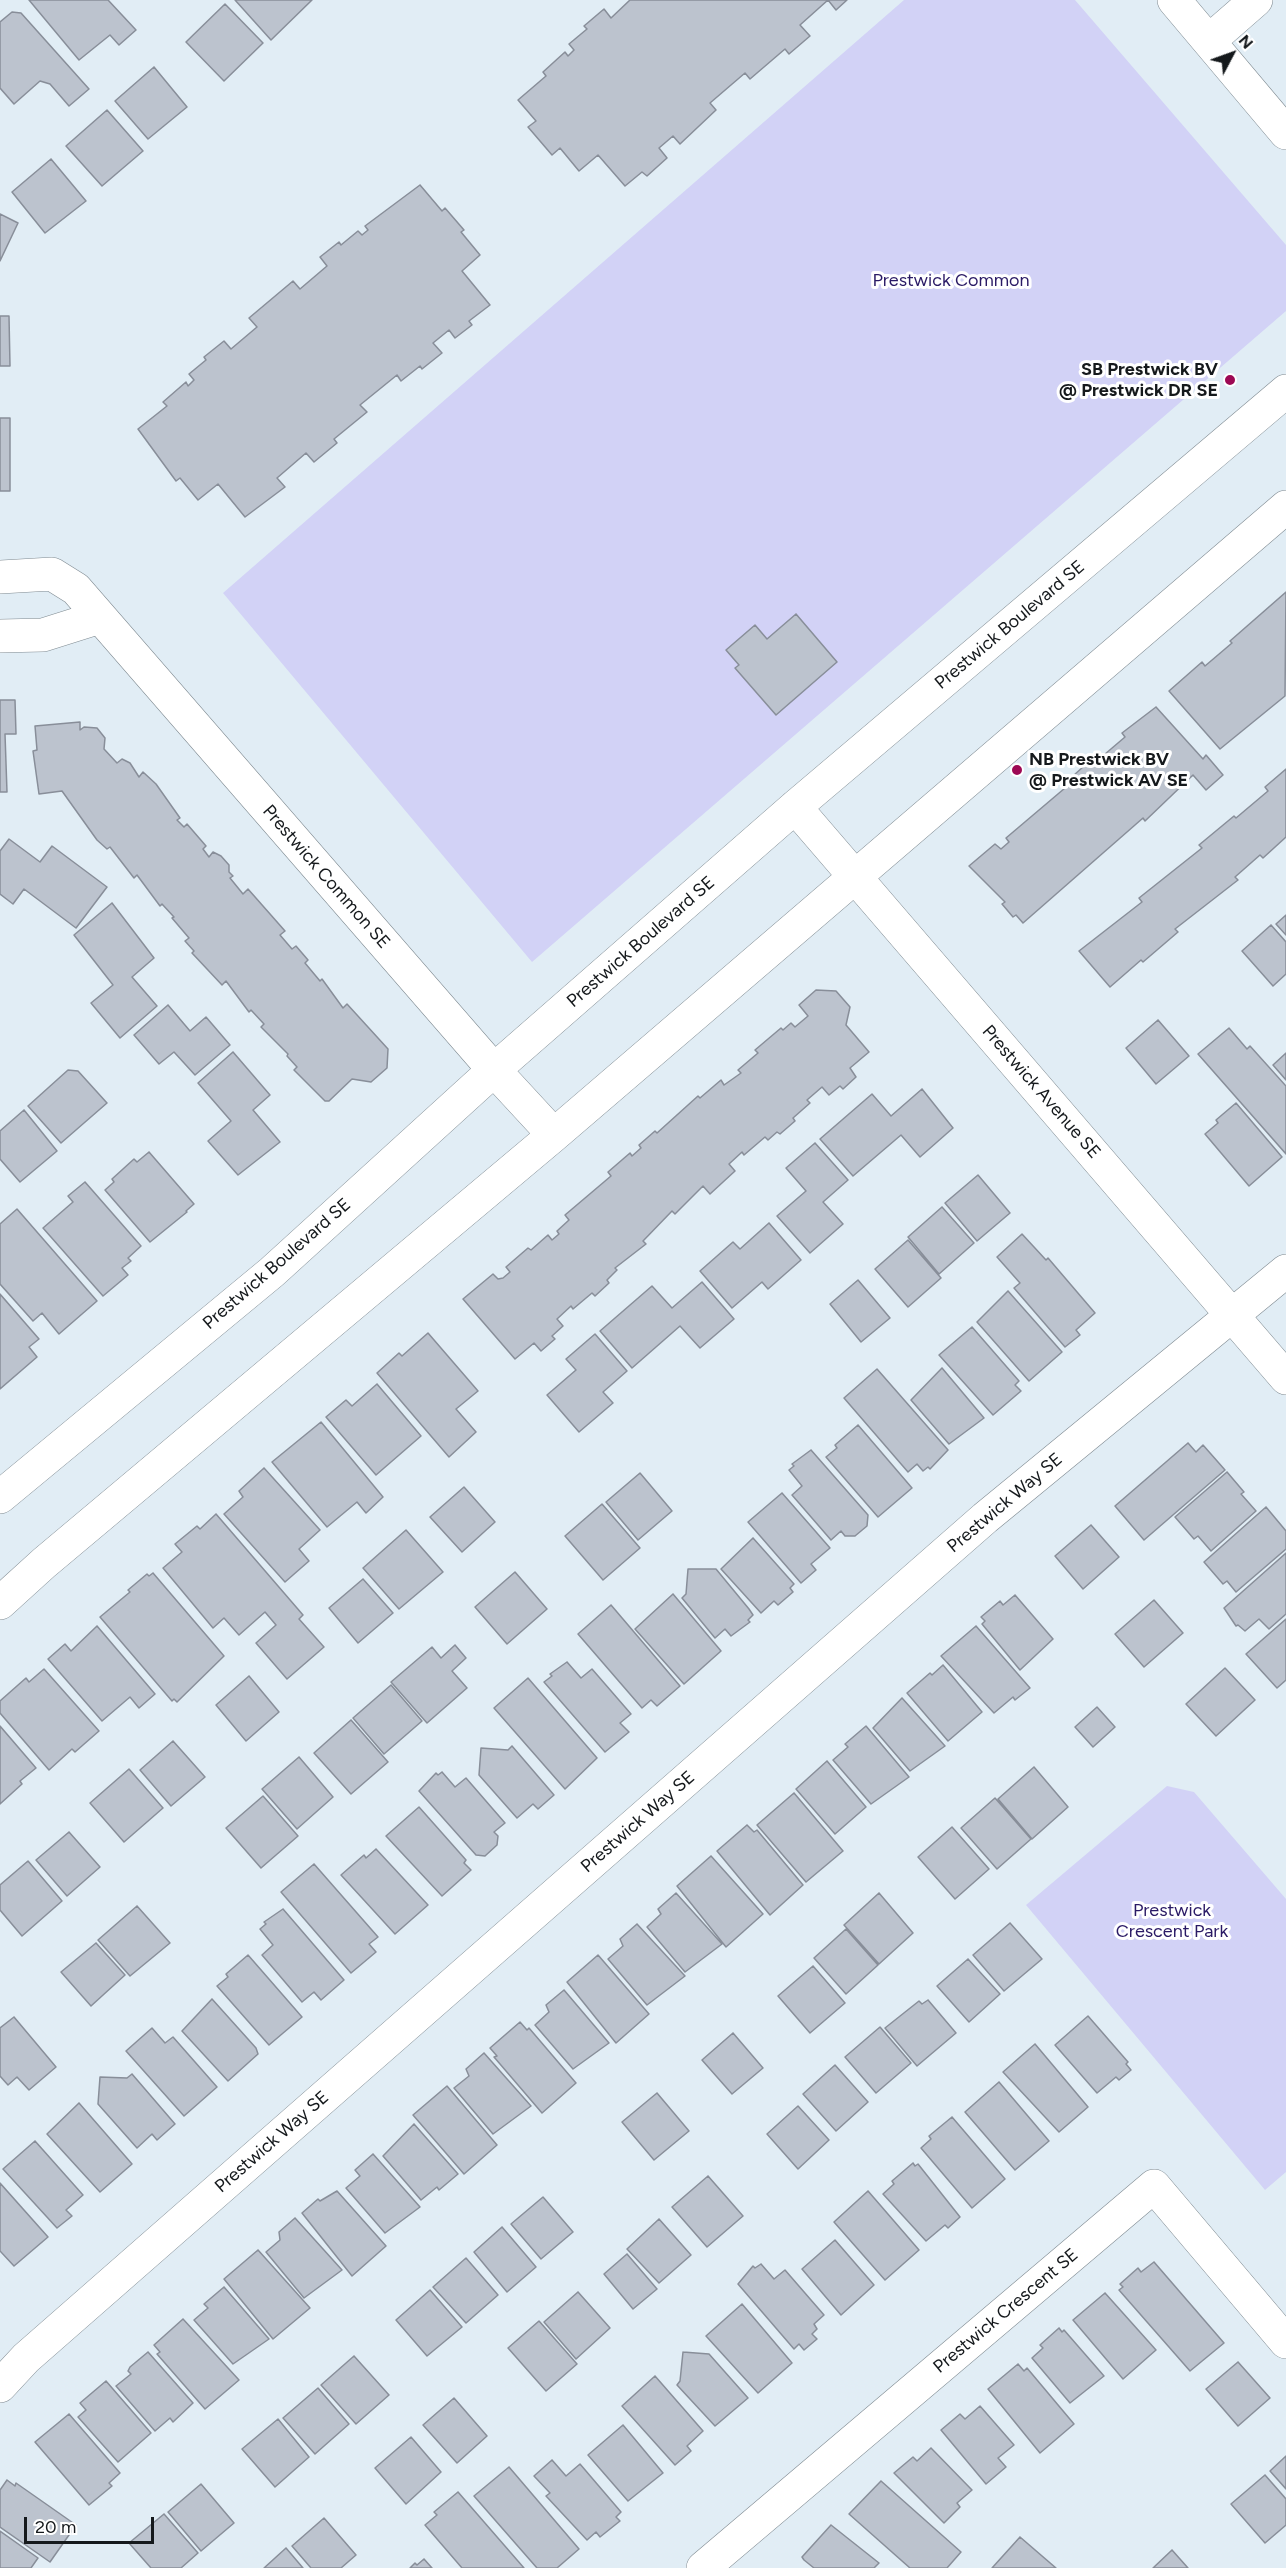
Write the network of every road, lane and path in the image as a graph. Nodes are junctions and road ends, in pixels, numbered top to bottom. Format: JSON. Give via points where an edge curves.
{"nodes":[{"id":1,"x":1174,"y":0,"type":"edge"},
{"id":2,"x":1256,"y":0,"type":"edge"},
{"id":3,"x":1209,"y":41,"type":"junction"},
{"id":4,"x":1286,"y":133,"type":"edge"},
{"id":5,"x":1286,"y":391,"type":"edge"},
{"id":6,"x":1286,"y":507,"type":"edge"},
{"id":7,"x":0,"y":577,"type":"edge"},
{"id":8,"x":100,"y":617,"type":"junction"},
{"id":9,"x":0,"y":636,"type":"edge"},
{"id":10,"x":795,"y":807,"type":"junction"},
{"id":11,"x":856,"y":877,"type":"junction"},
{"id":12,"x":494,"y":1070,"type":"junction"},
{"id":13,"x":554,"y":1135,"type":"junction"},
{"id":14,"x":1286,"y":1271,"type":"edge"},
{"id":15,"x":1233,"y":1316,"type":"junction"},
{"id":16,"x":1286,"y":1378,"type":"edge"},
{"id":17,"x":0,"y":1497,"type":"edge"},
{"id":18,"x":0,"y":1603,"type":"edge"},
{"id":19,"x":1286,"y":2342,"type":"edge"},
{"id":20,"x":0,"y":2385,"type":"edge"},
{"id":21,"x":703,"y":2568,"type":"edge"}],
"edges":[{"from":1,"to":3,"type":"street"},
{"from":2,"to":3,"type":"street"},
{"from":3,"to":4,"type":"street"},
{"from":5,"to":10,"type":"street","name":"Prestwick Boulevard SE"},
{"from":6,"to":11,"type":"street"},
{"from":7,"to":8,"type":"street","name":"Prestwick Common SE","via":[[51,574],[76,589]]},
{"from":8,"to":9,"type":"street","via":[[43,634]]},
{"from":8,"to":12,"type":"street","name":"Prestwick Common SE"},
{"from":10,"to":11,"type":"street","name":"Prestwick Avenue SE"},
{"from":10,"to":12,"type":"street","name":"Prestwick Boulevard SE"},
{"from":11,"to":13,"type":"street"},
{"from":11,"to":15,"type":"street","name":"Prestwick Avenue SE"},
{"from":12,"to":13,"type":"street","name":"Prestwick Common SE"},
{"from":12,"to":17,"type":"street","name":"Prestwick Boulevard SE","via":[[272,1272]]},
{"from":13,"to":18,"type":"street"},
{"from":14,"to":15,"type":"street","name":"Prestwick Way SE"},
{"from":15,"to":16,"type":"street","name":"Prestwick Avenue SE"},
{"from":15,"to":20,"type":"street","name":"Prestwick Way SE","via":[[967,1534],[26,2358]]},
{"from":19,"to":21,"type":"street","name":"Prestwick Crescent SE","via":[[1154,2186]]}]}
